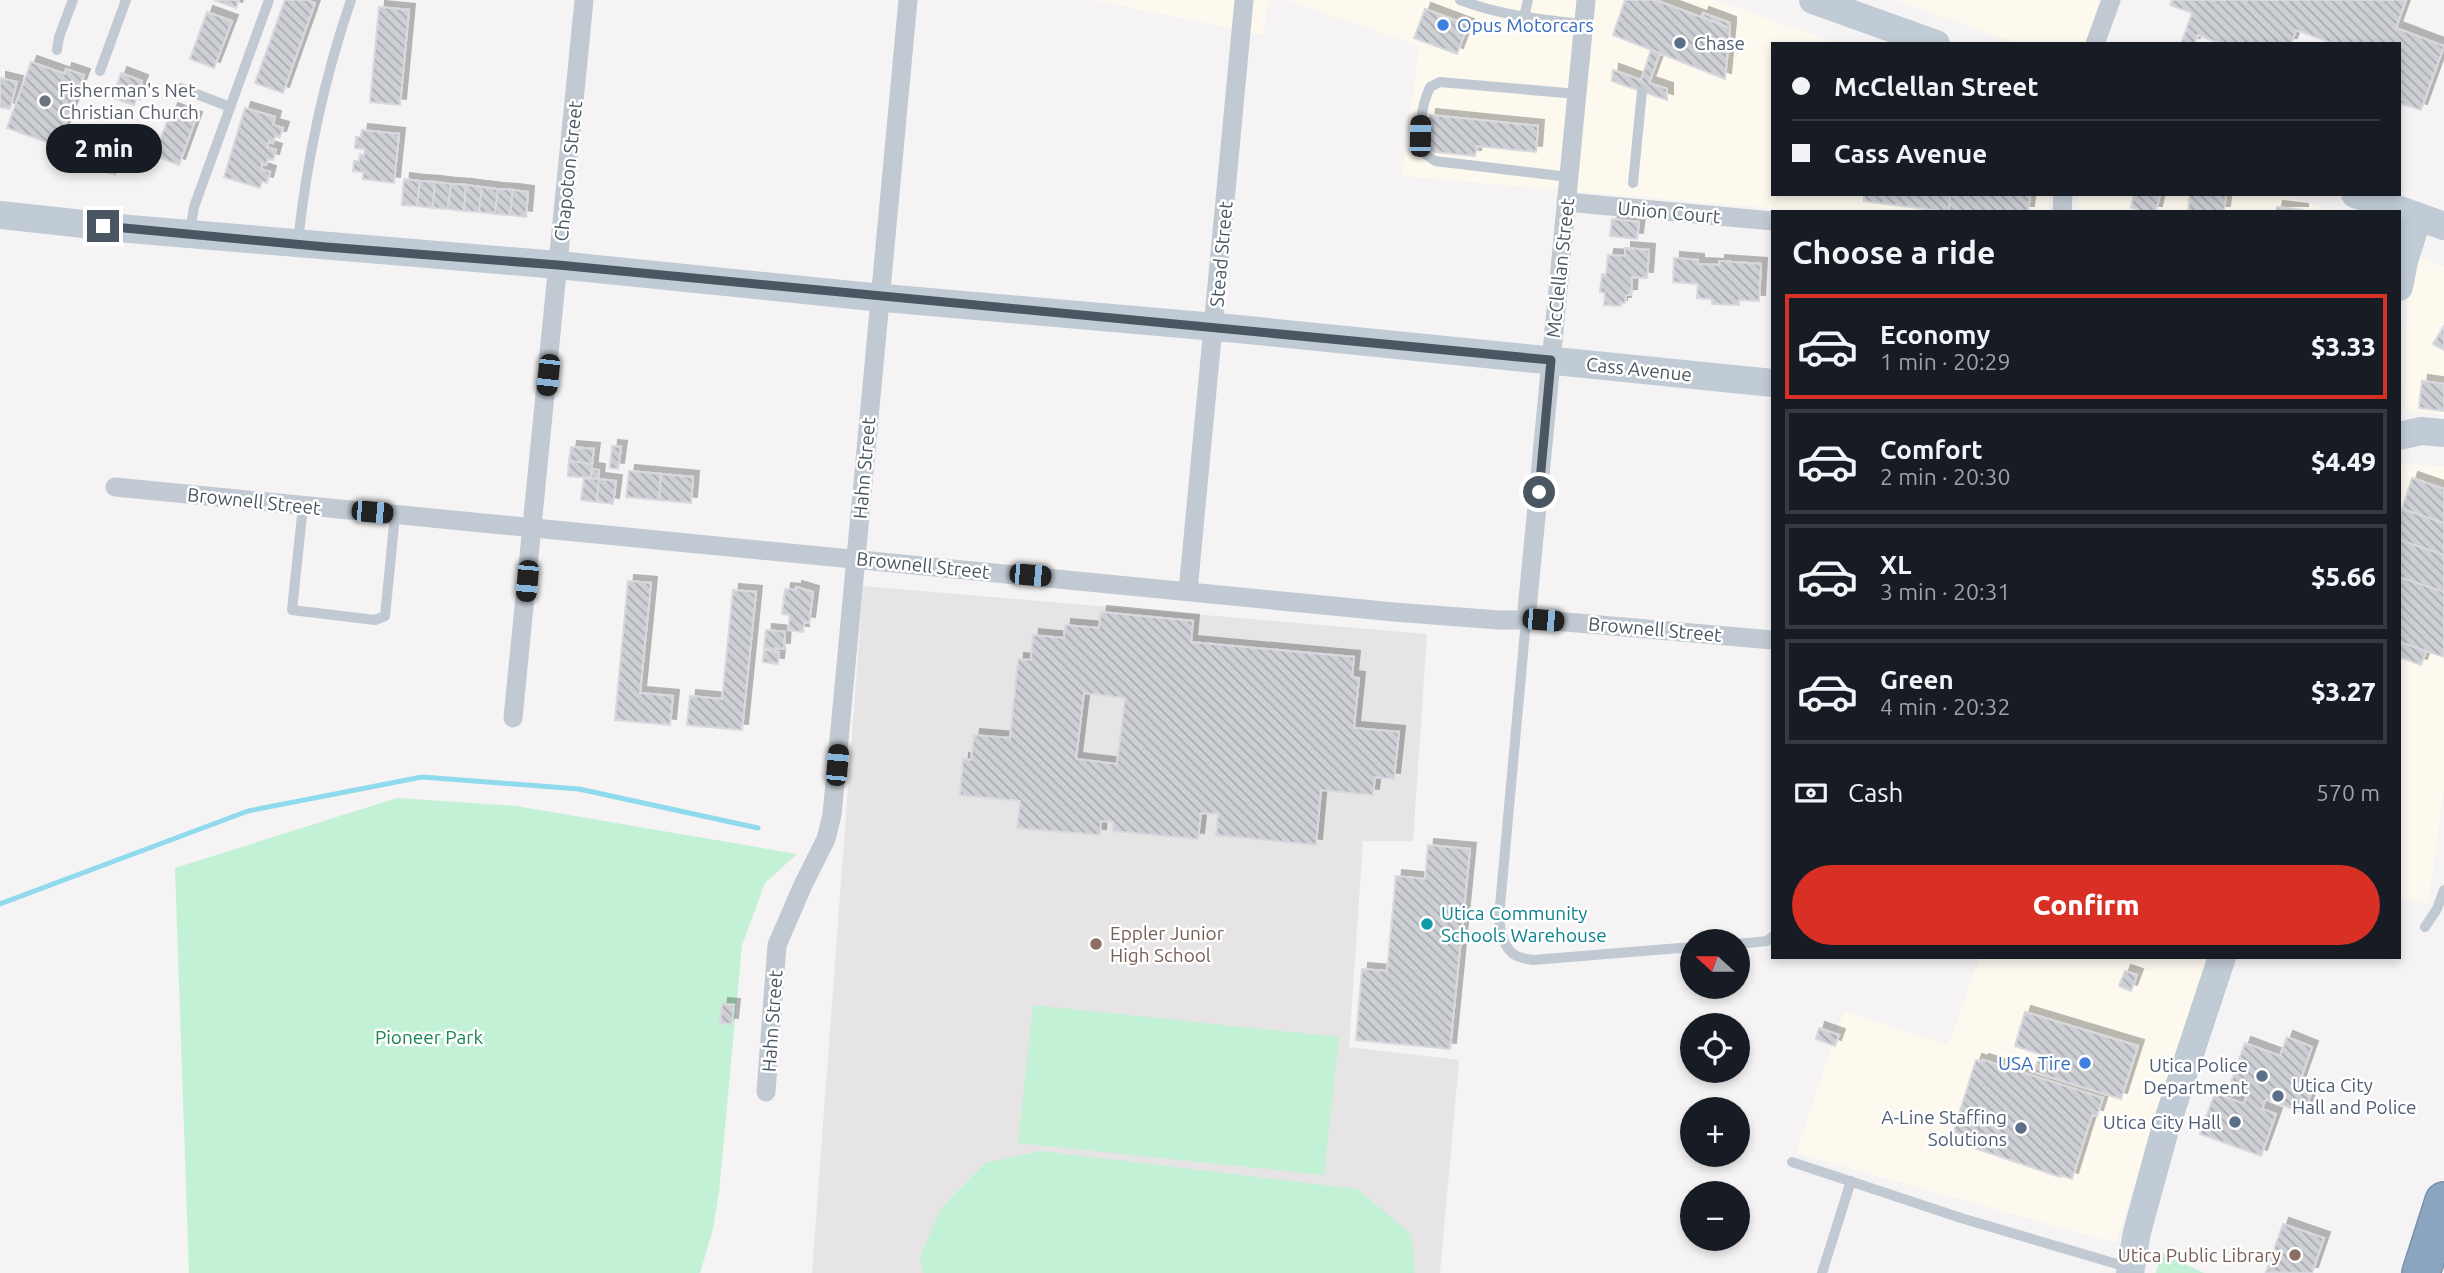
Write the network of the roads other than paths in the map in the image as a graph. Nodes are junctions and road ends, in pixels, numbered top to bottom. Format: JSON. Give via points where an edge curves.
{"nodes":[{"id":1,"x":73,"y":0,"type":"edge"},
{"id":2,"x":126,"y":0,"type":"edge"},
{"id":3,"x":269,"y":0,"type":"edge"},
{"id":4,"x":351,"y":0,"type":"edge"},
{"id":5,"x":584,"y":0,"type":"edge"},
{"id":6,"x":908,"y":0,"type":"edge"},
{"id":7,"x":1244,"y":0,"type":"edge"},
{"id":8,"x":1460,"y":0,"type":"edge"},
{"id":9,"x":1528,"y":0,"type":"edge"},
{"id":10,"x":1586,"y":0,"type":"edge"},
{"id":11,"x":1813,"y":0,"type":"edge"},
{"id":12,"x":2110,"y":0,"type":"edge"},
{"id":13,"x":1524,"y":17,"type":"junction"},
{"id":14,"x":1583,"y":24,"type":"junction"},
{"id":15,"x":1930,"y":42,"type":"edge"},
{"id":16,"x":2096,"y":42,"type":"edge"},
{"id":17,"x":57,"y":50,"type":"dead end"},
{"id":18,"x":100,"y":71,"type":"dead end"},
{"id":19,"x":181,"y":88,"type":"dead end"},
{"id":20,"x":1642,"y":91,"type":"dead end"},
{"id":21,"x":1577,"y":94,"type":"junction"},
{"id":22,"x":230,"y":107,"type":"junction"},
{"id":23,"x":1569,"y":177,"type":"junction"},
{"id":24,"x":1633,"y":183,"type":"dead end"},
{"id":25,"x":2361,"y":196,"type":"edge"},
{"id":26,"x":1566,"y":202,"type":"junction"},
{"id":27,"x":2400,"y":210,"type":"edge"},
{"id":28,"x":2401,"y":210,"type":"edge"},
{"id":29,"x":0,"y":215,"type":"edge"},
{"id":30,"x":1771,"y":221,"type":"edge"},
{"id":31,"x":2431,"y":221,"type":"edge"},
{"id":32,"x":190,"y":235,"type":"junction"},
{"id":33,"x":298,"y":245,"type":"junction"},
{"id":34,"x":558,"y":265,"type":"junction"},
{"id":35,"x":2401,"y":277,"type":"edge"},
{"id":36,"x":880,"y":298,"type":"junction"},
{"id":37,"x":1213,"y":327,"type":"junction"},
{"id":38,"x":1551,"y":360,"type":"junction"},
{"id":39,"x":1771,"y":383,"type":"edge"},
{"id":40,"x":2444,"y":433,"type":"edge"},
{"id":41,"x":2401,"y":436,"type":"edge"},
{"id":42,"x":115,"y":487,"type":"dead end"},
{"id":43,"x":303,"y":506,"type":"junction"},
{"id":44,"x":395,"y":514,"type":"junction"},
{"id":45,"x":532,"y":529,"type":"junction"},
{"id":46,"x":855,"y":558,"type":"junction"},
{"id":47,"x":1188,"y":591,"type":"junction"},
{"id":48,"x":1526,"y":620,"type":"junction"},
{"id":49,"x":1771,"y":640,"type":"edge"},
{"id":50,"x":513,"y":718,"type":"dead end"},
{"id":51,"x":2444,"y":890,"type":"edge"},
{"id":52,"x":2425,"y":927,"type":"dead end"},
{"id":53,"x":1771,"y":938,"type":"edge"},
{"id":54,"x":1750,"y":943,"type":"edge"},
{"id":55,"x":1680,"y":948,"type":"edge"},
{"id":56,"x":2221,"y":959,"type":"edge"},
{"id":57,"x":766,"y":1092,"type":"dead end"},
{"id":58,"x":1792,"y":1162,"type":"dead end"},
{"id":59,"x":1851,"y":1181,"type":"junction"},
{"id":60,"x":2444,"y":1201,"type":"edge"},
{"id":61,"x":2130,"y":1271,"type":"edge"},
{"id":62,"x":1822,"y":1273,"type":"edge"},
{"id":63,"x":2421,"y":1273,"type":"edge"}],
"edges":[{"from":1,"to":17,"type":"lane"},
{"from":2,"to":18,"type":"lane"},
{"from":3,"to":22,"type":"lane"},
{"from":4,"to":33,"type":"lane","via":[[316,122]]},
{"from":5,"to":34,"type":"street","name":"Chapoton Street"},
{"from":6,"to":36,"type":"street","name":"Hahn Street"},
{"from":7,"to":37,"type":"street","name":"Stead Street"},
{"from":8,"to":13,"type":"lane"},
{"from":9,"to":13,"type":"lane"},
{"from":10,"to":14,"type":"street","name":"McClellan Street"},
{"from":11,"to":15,"type":"street"},
{"from":12,"to":16,"type":"street"},
{"from":13,"to":14,"type":"lane"},
{"from":14,"to":21,"type":"street","name":"McClellan Street"},
{"from":19,"to":22,"type":"lane"},
{"from":20,"to":24,"type":"lane"},
{"from":21,"to":23,"type":"street","name":"McClellan Street"},
{"from":21,"to":23,"type":"lane","via":[[1440,82],[1430,87],[1421,113],[1424,153],[1435,161]]},
{"from":22,"to":32,"type":"lane","via":[[194,206]]},
{"from":23,"to":26,"type":"street","name":"McClellan Street"},
{"from":25,"to":27,"type":"street"},
{"from":26,"to":30,"type":"street","name":"Union Court"},
{"from":26,"to":38,"type":"street","name":"McClellan Street"},
{"from":28,"to":31,"type":"street"},
{"from":29,"to":32,"type":"street","name":"Cass Avenue"},
{"from":31,"to":35,"type":"street","via":[[2404,261]]},
{"from":32,"to":33,"type":"street","name":"Cass Avenue"},
{"from":33,"to":34,"type":"street","name":"Cass Avenue"},
{"from":34,"to":36,"type":"street","name":"Cass Avenue"},
{"from":34,"to":45,"type":"street","name":"Chapoton Street"},
{"from":36,"to":37,"type":"street","name":"Cass Avenue"},
{"from":36,"to":46,"type":"street","name":"Hahn Street"},
{"from":37,"to":38,"type":"street","name":"Cass Avenue"},
{"from":37,"to":47,"type":"street","name":"Stead Street"},
{"from":38,"to":39,"type":"street","name":"Cass Avenue"},
{"from":38,"to":48,"type":"street","name":"McClellan Street"},
{"from":40,"to":41,"type":"street"},
{"from":42,"to":43,"type":"street","name":"Brownell Street"},
{"from":43,"to":44,"type":"street","name":"Brownell Street"},
{"from":43,"to":44,"type":"lane","via":[[292,610],[375,620],[385,616]]},
{"from":44,"to":45,"type":"street","name":"Brownell Street"},
{"from":45,"to":46,"type":"street","name":"Brownell Street"},
{"from":45,"to":50,"type":"street","name":"Chapoton Street"},
{"from":46,"to":47,"type":"street","name":"Brownell Street"},
{"from":46,"to":57,"type":"street","name":"Hahn Street","via":[[832,815],[826,839],[777,945]]},
{"from":47,"to":48,"type":"street","name":"Brownell Street"},
{"from":48,"to":49,"type":"street","name":"Brownell Street"},
{"from":48,"to":55,"type":"lane","via":[[1499,917],[1507,946],[1514,955],[1533,960]]},
{"from":51,"to":52,"type":"lane"},
{"from":53,"to":54,"type":"lane"},
{"from":56,"to":61,"type":"street","via":[[2166,1126]]},
{"from":58,"to":59,"type":"lane"},
{"from":59,"to":61,"type":"lane"},
{"from":59,"to":62,"type":"lane"},
{"from":60,"to":63,"type":"highway"}]}
